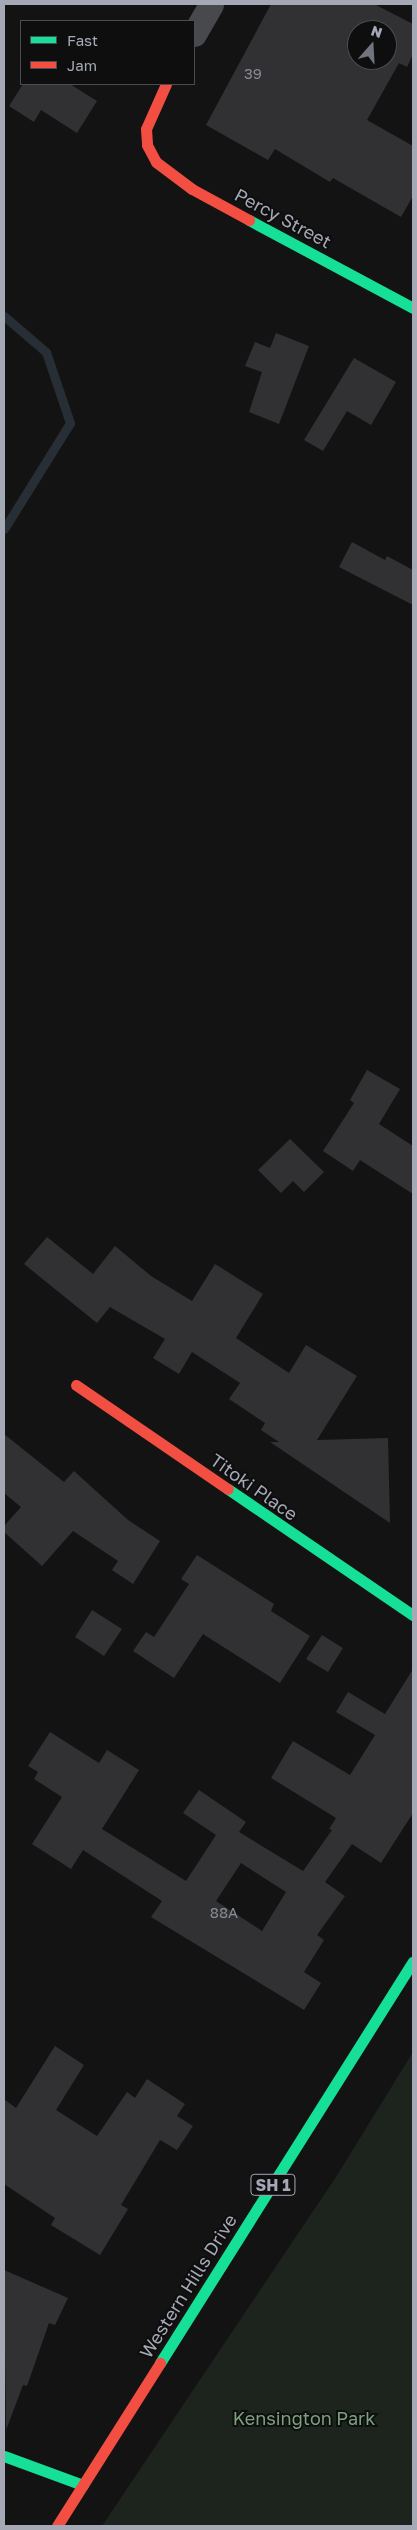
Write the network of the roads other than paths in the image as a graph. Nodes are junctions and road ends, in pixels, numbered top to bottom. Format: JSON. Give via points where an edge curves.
{"nodes":[{"id":1,"x":211,"y":4,"type":"edge"},
{"id":2,"x":195,"y":32,"type":"edge"},
{"id":3,"x":166,"y":85,"type":"edge"},
{"id":4,"x":413,"y":308,"type":"edge"},
{"id":5,"x":76,"y":1385,"type":"dead end"},
{"id":6,"x":413,"y":1615,"type":"edge"},
{"id":7,"x":413,"y":1962,"type":"edge"},
{"id":8,"x":4,"y":2456,"type":"edge"},
{"id":9,"x":83,"y":2485,"type":"junction"},
{"id":10,"x":57,"y":2526,"type":"edge"}],
"edges":[{"from":1,"to":2,"type":"street"},
{"from":3,"to":4,"type":"main road","name":"Percy Street","via":[[146,129],[147,145],[156,162],[192,188]]},
{"from":5,"to":6,"type":"main road","name":"Titoki Place"},
{"from":7,"to":9,"type":"main road","name":"Western Hills Drive","number":"SH 1"},
{"from":8,"to":9,"type":"main road"},
{"from":9,"to":10,"type":"main road","name":"Western Hills Drive","number":"SH 1"}]}
